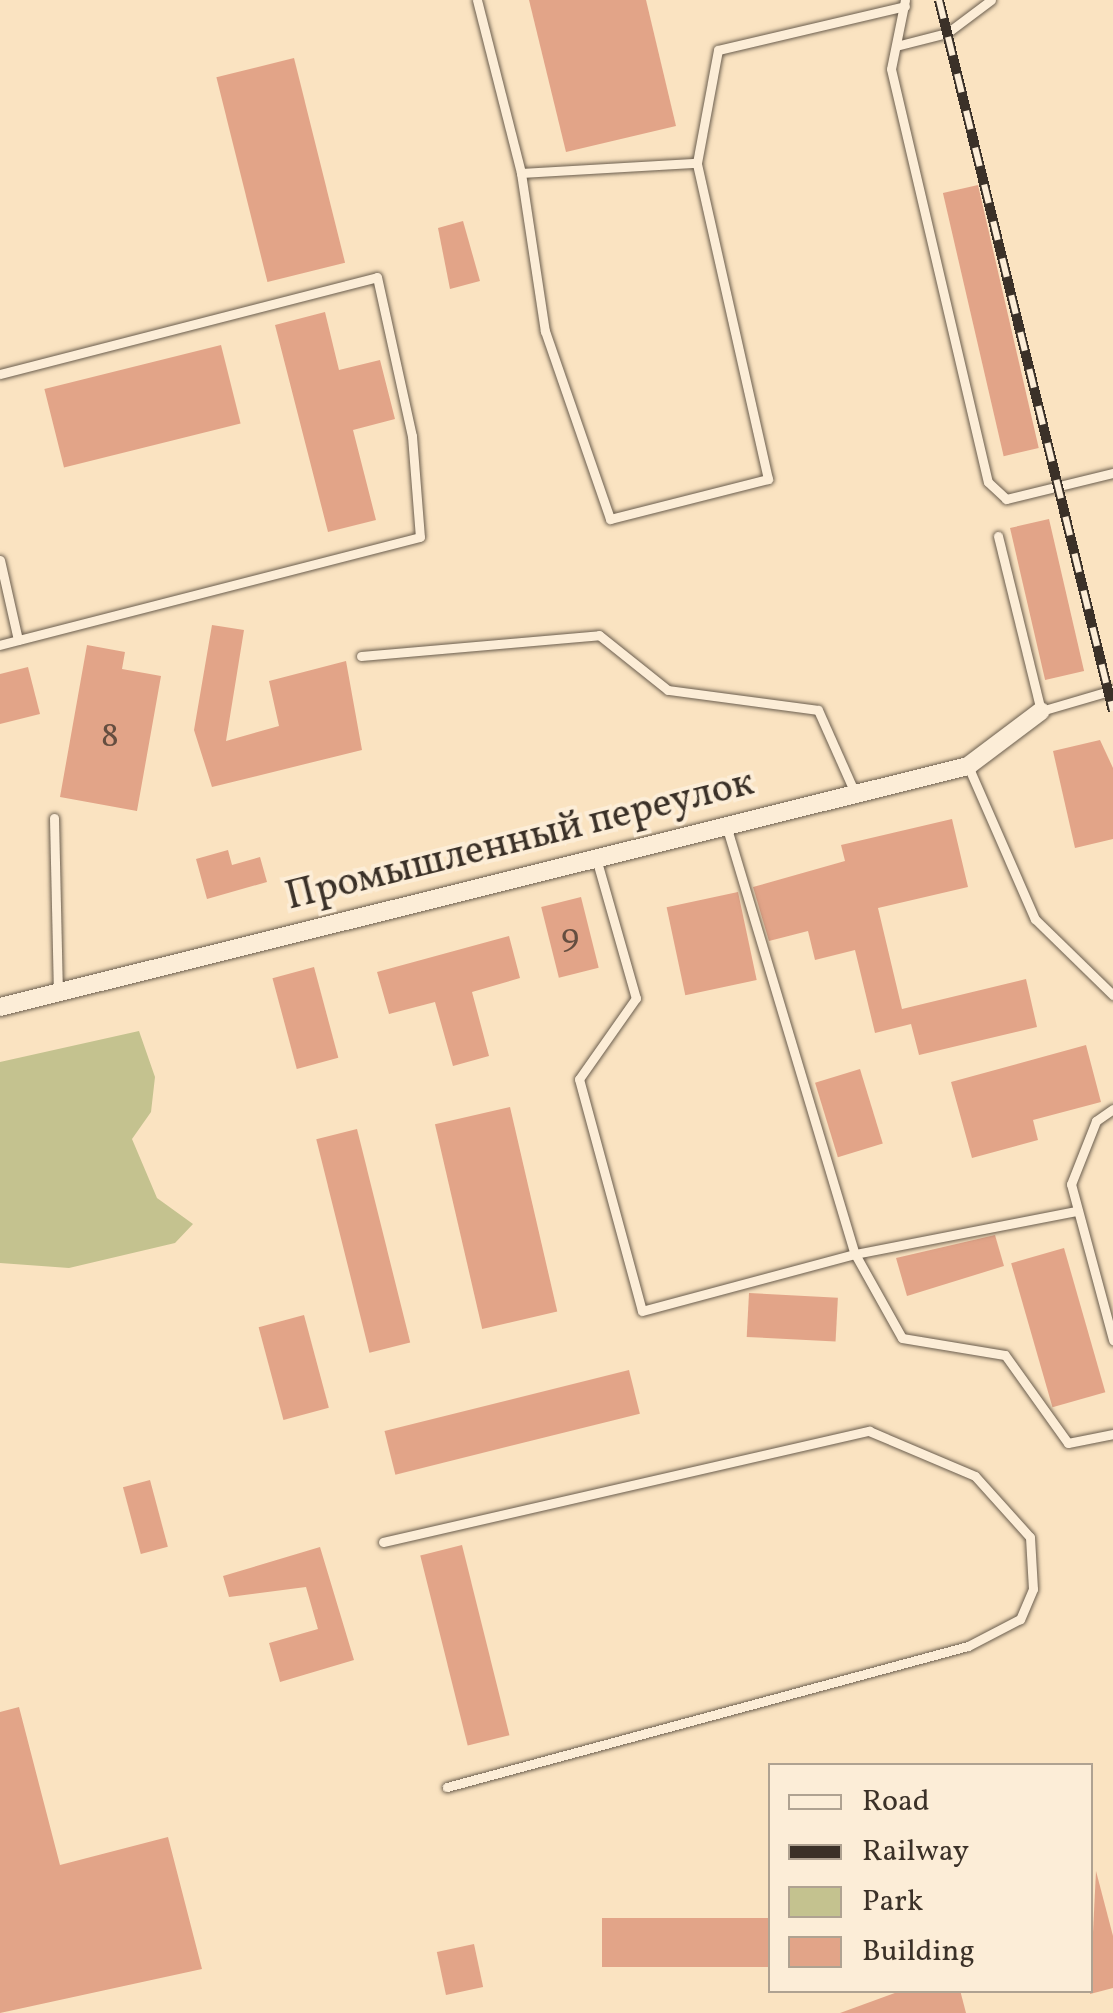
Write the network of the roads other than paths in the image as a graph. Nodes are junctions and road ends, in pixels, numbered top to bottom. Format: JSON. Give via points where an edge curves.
{"nodes":[{"id":1,"x":477,"y":0,"type":"edge"},
{"id":2,"x":991,"y":0,"type":"edge"},
{"id":3,"x":905,"y":3,"type":"edge"},
{"id":4,"x":896,"y":46,"type":"junction"},
{"id":5,"x":698,"y":163,"type":"junction"},
{"id":6,"x":521,"y":173,"type":"junction"},
{"id":7,"x":0,"y":374,"type":"edge"},
{"id":8,"x":1113,"y":473,"type":"edge"},
{"id":9,"x":998,"y":536,"type":"dead end"},
{"id":10,"x":0,"y":560,"type":"edge"},
{"id":11,"x":18,"y":640,"type":"junction"},
{"id":12,"x":0,"y":645,"type":"edge"},
{"id":13,"x":361,"y":656,"type":"dead end"},
{"id":14,"x":1113,"y":690,"type":"edge"},
{"id":15,"x":1041,"y":711,"type":"junction"},
{"id":16,"x":968,"y":766,"type":"junction"},
{"id":17,"x":856,"y":794,"type":"junction"},
{"id":18,"x":54,"y":818,"type":"dead end"},
{"id":19,"x":726,"y":826,"type":"junction"},
{"id":20,"x":596,"y":858,"type":"junction"},
{"id":21,"x":58,"y":992,"type":"junction"},
{"id":22,"x":1113,"y":995,"type":"edge"},
{"id":23,"x":0,"y":1007,"type":"edge"},
{"id":24,"x":1113,"y":1109,"type":"edge"},
{"id":25,"x":1078,"y":1211,"type":"junction"},
{"id":26,"x":855,"y":1254,"type":"junction"},
{"id":27,"x":1113,"y":1340,"type":"edge"},
{"id":28,"x":1113,"y":1434,"type":"edge"},
{"id":29,"x":384,"y":1542,"type":"dead end"},
{"id":30,"x":447,"y":1787,"type":"dead end"}],
"edges":[{"from":1,"to":6,"type":"lane"},
{"from":2,"to":4,"type":"lane","via":[[947,33]]},
{"from":3,"to":4,"type":"lane"},
{"from":3,"to":5,"type":"lane","via":[[718,50]]},
{"from":4,"to":8,"type":"lane","via":[[891,68],[913,188],[988,482],[1006,499]]},
{"from":5,"to":6,"type":"lane"},
{"from":5,"to":6,"type":"lane","via":[[768,479],[610,519],[546,331]]},
{"from":7,"to":11,"type":"lane","via":[[377,277],[412,436],[420,537]]},
{"from":9,"to":15,"type":"lane"},
{"from":10,"to":11,"type":"lane"},
{"from":11,"to":12,"type":"lane"},
{"from":13,"to":17,"type":"lane","via":[[599,635],[668,690],[818,710]]},
{"from":14,"to":15,"type":"lane"},
{"from":15,"to":16,"type":"street","name":"Промышленный переулок"},
{"from":16,"to":17,"type":"street","name":"Промышленный переулок"},
{"from":16,"to":22,"type":"lane","via":[[1035,919]]},
{"from":17,"to":19,"type":"street","name":"Промышленный переулок"},
{"from":18,"to":21,"type":"lane"},
{"from":19,"to":20,"type":"street","name":"Промышленный переулок"},
{"from":19,"to":26,"type":"lane"},
{"from":20,"to":21,"type":"street","name":"Промышленный переулок"},
{"from":20,"to":26,"type":"lane","via":[[636,998],[579,1079],[642,1311]]},
{"from":21,"to":23,"type":"street","name":"Промышленный переулок"},
{"from":24,"to":25,"type":"lane","via":[[1096,1121],[1070,1184]]},
{"from":25,"to":26,"type":"lane"},
{"from":25,"to":27,"type":"lane"},
{"from":26,"to":28,"type":"lane","via":[[902,1338],[1005,1356],[1068,1442]]},
{"from":29,"to":30,"type":"lane","via":[[869,1431],[975,1476],[1030,1537],[1033,1589],[1020,1619],[968,1646]]}]}
